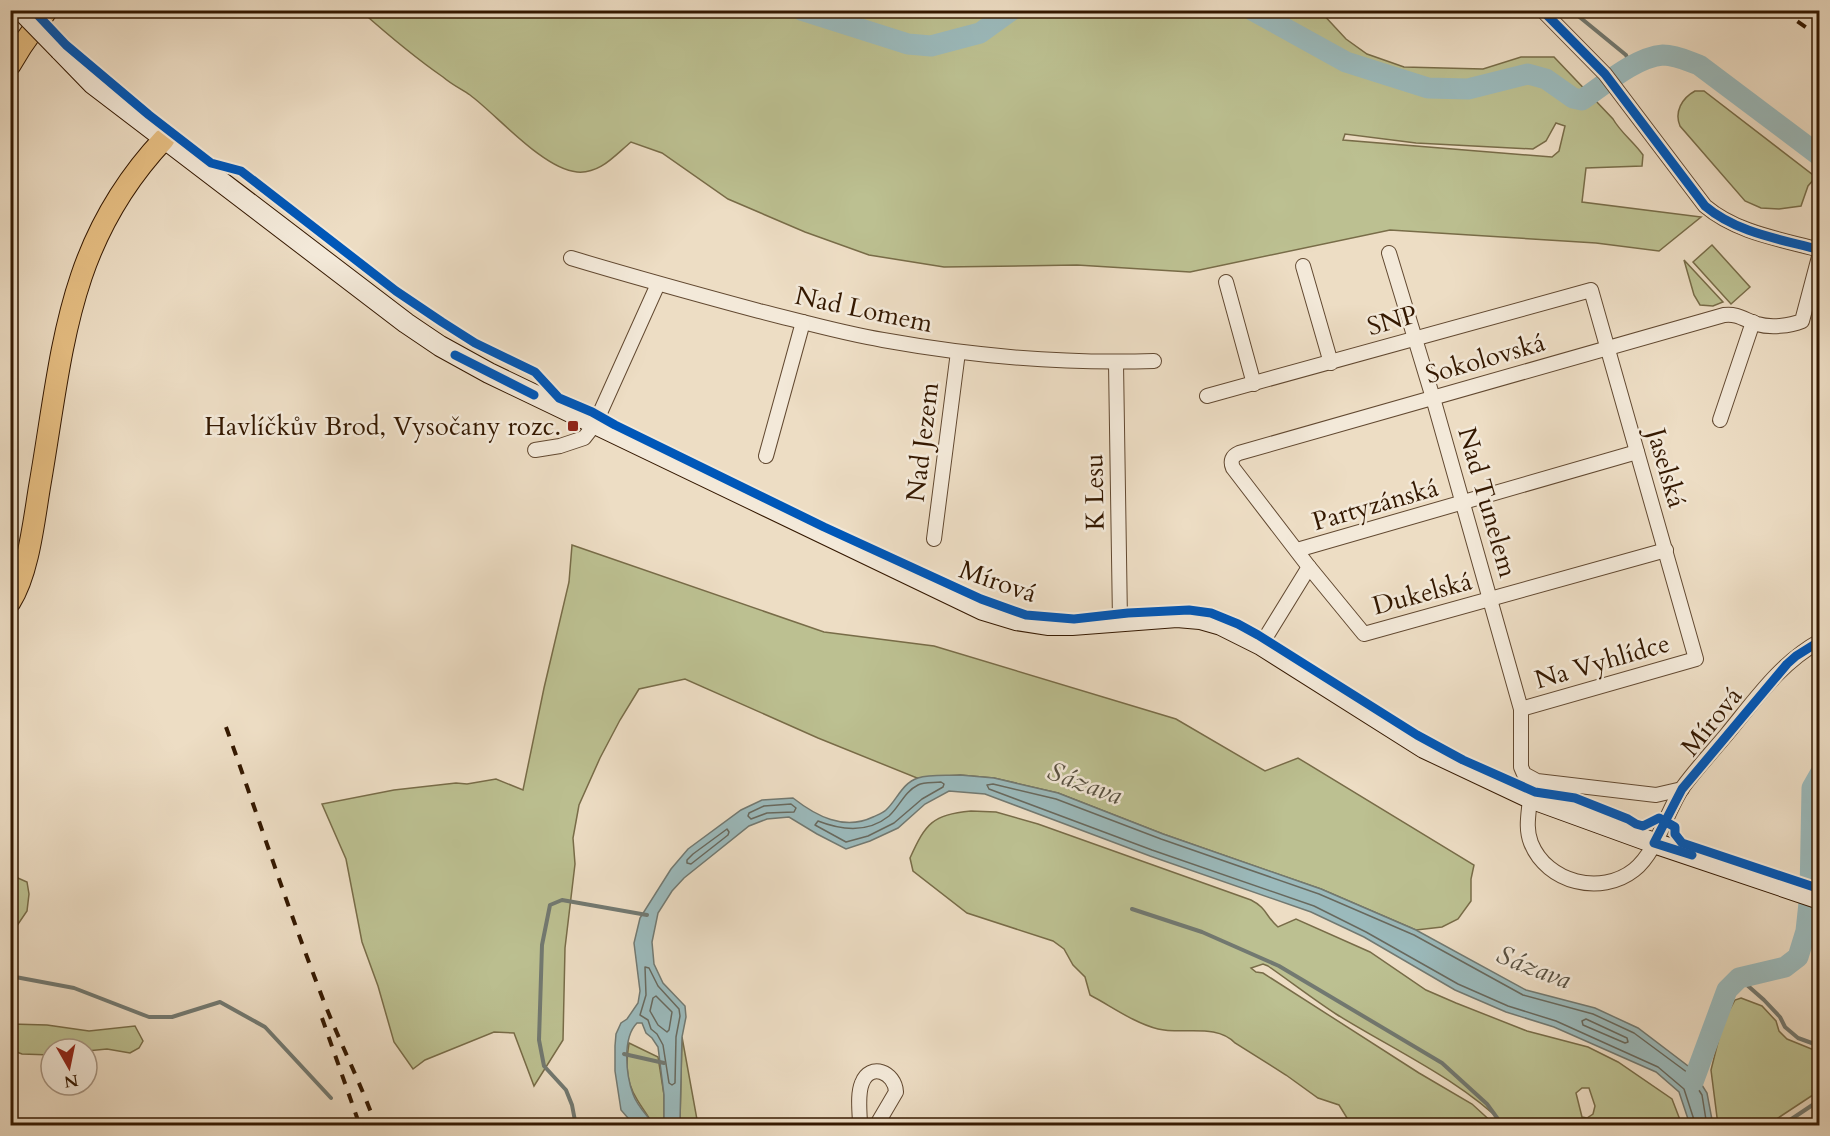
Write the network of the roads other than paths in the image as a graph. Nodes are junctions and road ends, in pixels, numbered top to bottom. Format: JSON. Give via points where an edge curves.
{"nodes":[{"id":1,"x":21,"y":10,"type":"edge"},
{"id":2,"x":47,"y":10,"type":"edge"},
{"id":3,"x":1542,"y":10,"type":"edge"},
{"id":4,"x":10,"y":65,"type":"edge"},
{"id":5,"x":164,"y":139,"type":"junction"},
{"id":6,"x":1820,"y":252,"type":"edge"},
{"id":7,"x":1389,"y":253,"type":"dead end"},
{"id":8,"x":571,"y":258,"type":"dead end"},
{"id":9,"x":1303,"y":266,"type":"dead end"},
{"id":10,"x":1226,"y":282,"type":"dead end"},
{"id":11,"x":657,"y":284,"type":"junction"},
{"id":12,"x":1591,"y":290,"type":"joint"},
{"id":13,"x":803,"y":322,"type":"junction"},
{"id":14,"x":1754,"y":323,"type":"junction"},
{"id":15,"x":1415,"y":338,"type":"junction"},
{"id":16,"x":1608,"y":347,"type":"junction"},
{"id":17,"x":958,"y":352,"type":"junction"},
{"id":18,"x":1154,"y":361,"type":"dead end"},
{"id":19,"x":1116,"y":363,"type":"junction"},
{"id":20,"x":1331,"y":363,"type":"junction"},
{"id":21,"x":1254,"y":384,"type":"junction"},
{"id":22,"x":1207,"y":396,"type":"dead end"},
{"id":23,"x":1433,"y":398,"type":"junction"},
{"id":24,"x":1720,"y":420,"type":"dead end"},
{"id":25,"x":595,"y":424,"type":"junction"},
{"id":26,"x":535,"y":450,"type":"dead end"},
{"id":27,"x":1637,"y":452,"type":"junction"},
{"id":28,"x":766,"y":456,"type":"dead end"},
{"id":29,"x":1464,"y":504,"type":"junction"},
{"id":30,"x":934,"y":539,"type":"dead end"},
{"id":31,"x":1297,"y":550,"type":"junction"},
{"id":32,"x":1666,"y":550,"type":"junction"},
{"id":33,"x":1309,"y":567,"type":"junction"},
{"id":34,"x":1490,"y":600,"type":"junction"},
{"id":35,"x":10,"y":602,"type":"edge"},
{"id":36,"x":1120,"y":621,"type":"junction"},
{"id":37,"x":1820,"y":641,"type":"edge"},
{"id":38,"x":1261,"y":645,"type":"junction"},
{"id":39,"x":1696,"y":659,"type":"joint"},
{"id":40,"x":1521,"y":710,"type":"junction"},
{"id":41,"x":1521,"y":767,"type":"joint"},
{"id":42,"x":1682,"y":789,"type":"junction"},
{"id":43,"x":1530,"y":798,"type":"junction"},
{"id":44,"x":1654,"y":843,"type":"junction"},
{"id":45,"x":1820,"y":899,"type":"edge"},
{"id":46,"x":860,"y":1125,"type":"edge"},
{"id":47,"x":876,"y":1125,"type":"edge"}],
"edges":[{"from":1,"to":5,"type":"street","name":"Mírová","bridge":true,"via":[[93,84]]},
{"from":2,"to":4,"type":"main road"},
{"from":3,"to":6,"type":"street","via":[[1605,74],[1705,206],[1738,228]]},
{"from":5,"to":25,"type":"street","name":"Mírová","via":[[406,323],[455,355]]},
{"from":5,"to":35,"type":"main road","via":[[115,201],[80,276],[54,392],[33,527],[20,582]]},
{"from":6,"to":14,"type":"street","name":"Sokolovská","via":[[1802,321],[1765,326]]},
{"from":7,"to":15,"type":"street","name":"Nad Tunelem"},
{"from":8,"to":11,"type":"street","name":"Nad Lomem"},
{"from":9,"to":20,"type":"street"},
{"from":10,"to":21,"type":"street"},
{"from":11,"to":13,"type":"street","name":"Nad Lomem"},
{"from":11,"to":25,"type":"street"},
{"from":12,"to":15,"type":"street","name":"SNP"},
{"from":12,"to":16,"type":"street","name":"Jaselská"},
{"from":13,"to":17,"type":"street","name":"Nad Lomem"},
{"from":13,"to":28,"type":"street"},
{"from":14,"to":16,"type":"street","name":"Sokolovská","via":[[1736,315],[1724,315]]},
{"from":14,"to":24,"type":"street"},
{"from":15,"to":20,"type":"street","name":"SNP"},
{"from":15,"to":23,"type":"street","name":"Nad Tunelem"},
{"from":16,"to":23,"type":"street","name":"Sokolovská"},
{"from":16,"to":27,"type":"street","name":"Jaselská"},
{"from":17,"to":19,"type":"street","name":"Nad Lomem"},
{"from":17,"to":30,"type":"street","name":"Nad Jezem"},
{"from":18,"to":19,"type":"street","name":"Nad Lomem"},
{"from":19,"to":36,"type":"street","name":"K Lesu"},
{"from":20,"to":21,"type":"street","name":"SNP"},
{"from":21,"to":22,"type":"street","name":"SNP"},
{"from":23,"to":29,"type":"street","name":"Nad Tunelem"},
{"from":23,"to":31,"type":"street","name":"Sokolovská","via":[[1239,453],[1232,459],[1233,468]]},
{"from":25,"to":26,"type":"street","via":[[584,438]]},
{"from":25,"to":36,"type":"street","name":"Mírová","via":[[983,610],[1048,625]]},
{"from":27,"to":29,"type":"street","name":"Partyzánská"},
{"from":27,"to":32,"type":"street","name":"Jaselská"},
{"from":29,"to":31,"type":"street","name":"Partyzánská"},
{"from":29,"to":34,"type":"street","name":"Nad Tunelem"},
{"from":31,"to":33,"type":"street"},
{"from":32,"to":34,"type":"street","name":"Dukelská"},
{"from":32,"to":39,"type":"street","name":"Jaselská"},
{"from":33,"to":34,"type":"street","name":"Dukelská","via":[[1364,634]]},
{"from":33,"to":38,"type":"street"},
{"from":34,"to":40,"type":"street","name":"Nad Tunelem"},
{"from":36,"to":38,"type":"street","name":"Mírová","via":[[1200,619],[1230,628]]},
{"from":37,"to":42,"type":"street","name":"Mírová","via":[[1787,664]]},
{"from":38,"to":43,"type":"street","name":"Mírová","via":[[1425,748]]},
{"from":39,"to":40,"type":"street","name":"Na Vyhlídce"},
{"from":40,"to":41,"type":"street","name":"Nad Tunelem"},
{"from":41,"to":42,"type":"street","name":"Mírová","via":[[1524,774],[1537,781],[1656,795]]},
{"from":42,"to":44,"type":"street","name":"Mírová"},
{"from":43,"to":44,"type":"street","name":"Mírová"},
{"from":43,"to":44,"type":"street","name":"Mírová","via":[[1527,828],[1531,843],[1539,858],[1558,876],[1583,884],[1614,880],[1635,869]]},
{"from":44,"to":45,"type":"street","name":"Mírová"},
{"from":46,"to":47,"type":"street","via":[[861,1086],[869,1074],[879,1071],[893,1079],[896,1092]]}]}
